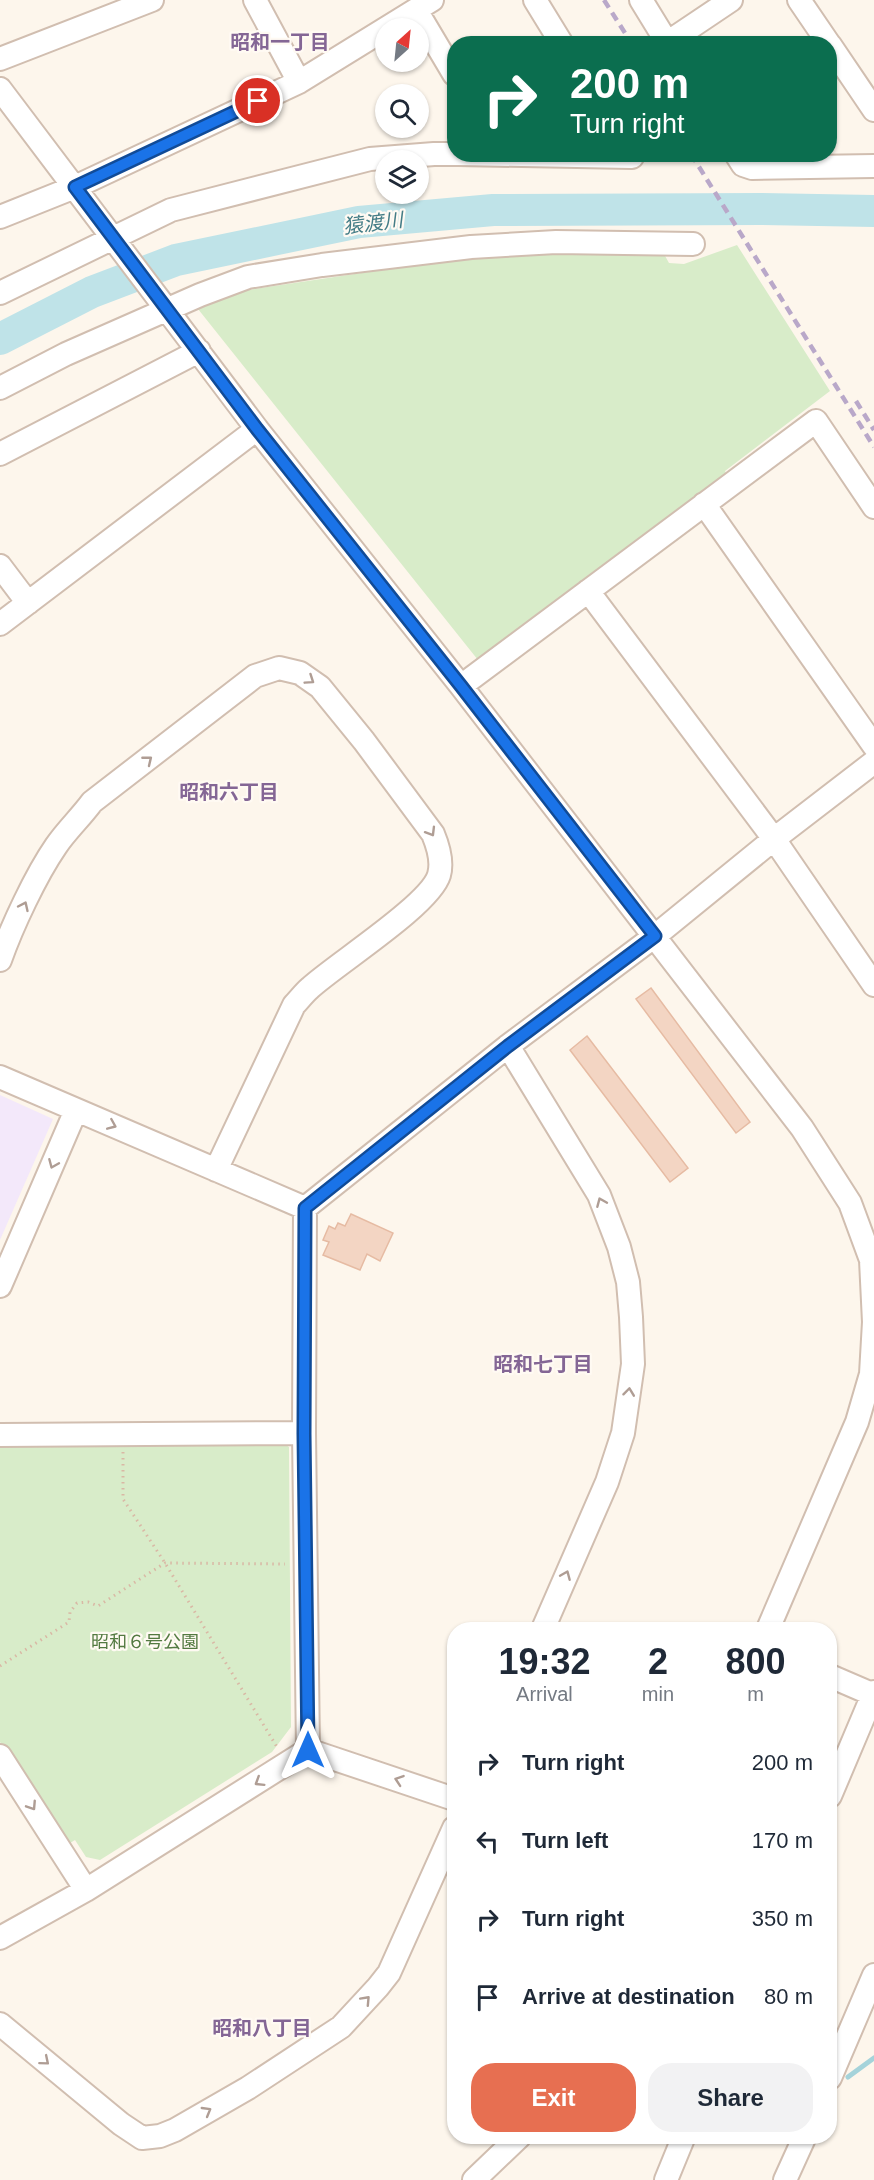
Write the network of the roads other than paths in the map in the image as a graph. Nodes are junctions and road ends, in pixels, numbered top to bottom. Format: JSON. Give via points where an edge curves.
{"nodes":[{"id":1,"x":152,"y":0,"type":"edge"},
{"id":2,"x":255,"y":0,"type":"edge"},
{"id":3,"x":535,"y":0,"type":"edge"},
{"id":4,"x":641,"y":0,"type":"edge"},
{"id":5,"x":731,"y":0,"type":"edge"},
{"id":6,"x":799,"y":0,"type":"edge"},
{"id":7,"x":424,"y":5,"type":"edge"},
{"id":8,"x":557,"y":36,"type":"edge"},
{"id":9,"x":664,"y":36,"type":"edge"},
{"id":10,"x":678,"y":36,"type":"edge"},
{"id":11,"x":824,"y":36,"type":"edge"},
{"id":12,"x":837,"y":56,"type":"edge"},
{"id":13,"x":447,"y":58,"type":"edge"},
{"id":14,"x":0,"y":59,"type":"edge"},
{"id":15,"x":299,"y":82,"type":"junction"},
{"id":16,"x":0,"y":89,"type":"edge"},
{"id":17,"x":874,"y":110,"type":"edge"},
{"id":18,"x":447,"y":154,"type":"edge"},
{"id":19,"x":741,"y":162,"type":"edge"},
{"id":20,"x":874,"y":166,"type":"edge"},
{"id":21,"x":75,"y":187,"type":"junction"},
{"id":22,"x":0,"y":217,"type":"edge"},
{"id":23,"x":116,"y":241,"type":"junction"},
{"id":24,"x":693,"y":244,"type":"dead end"},
{"id":25,"x":0,"y":293,"type":"edge"},
{"id":26,"x":165,"y":306,"type":"junction"},
{"id":27,"x":199,"y":351,"type":"junction"},
{"id":28,"x":0,"y":388,"type":"edge"},
{"id":29,"x":257,"y":429,"type":"junction"},
{"id":30,"x":0,"y":454,"type":"edge"},
{"id":31,"x":705,"y":504,"type":"junction"},
{"id":32,"x":874,"y":507,"type":"edge"},
{"id":33,"x":0,"y":566,"type":"edge"},
{"id":34,"x":588,"y":591,"type":"junction"},
{"id":35,"x":28,"y":603,"type":"junction"},
{"id":36,"x":0,"y":624,"type":"edge"},
{"id":37,"x":461,"y":686,"type":"junction"},
{"id":38,"x":874,"y":746,"type":"edge"},
{"id":39,"x":874,"y":762,"type":"edge"},
{"id":40,"x":774,"y":839,"type":"junction"},
{"id":41,"x":655,"y":936,"type":"junction"},
{"id":42,"x":0,"y":960,"type":"edge"},
{"id":43,"x":874,"y":985,"type":"edge"},
{"id":44,"x":508,"y":1046,"type":"junction"},
{"id":45,"x":0,"y":1077,"type":"edge"},
{"id":46,"x":76,"y":1110,"type":"junction"},
{"id":47,"x":216,"y":1170,"type":"junction"},
{"id":48,"x":305,"y":1208,"type":"junction"},
{"id":49,"x":0,"y":1286,"type":"edge"},
{"id":50,"x":874,"y":1322,"type":"edge"},
{"id":51,"x":304,"y":1434,"type":"junction"},
{"id":52,"x":0,"y":1435,"type":"edge"},
{"id":53,"x":546,"y":1622,"type":"edge"},
{"id":54,"x":771,"y":1622,"type":"edge"},
{"id":55,"x":837,"y":1679,"type":"edge"},
{"id":56,"x":874,"y":1694,"type":"edge"},
{"id":57,"x":308,"y":1750,"type":"junction"},
{"id":58,"x":0,"y":1756,"type":"edge"},
{"id":59,"x":837,"y":1780,"type":"edge"},
{"id":60,"x":447,"y":1797,"type":"edge"},
{"id":61,"x":447,"y":1843,"type":"edge"},
{"id":62,"x":86,"y":1890,"type":"junction"},
{"id":63,"x":0,"y":1938,"type":"edge"},
{"id":64,"x":874,"y":1975,"type":"edge"},
{"id":65,"x":0,"y":2024,"type":"edge"},
{"id":66,"x":837,"y":2062,"type":"edge"},
{"id":67,"x":512,"y":2144,"type":"edge"},
{"id":68,"x":681,"y":2144,"type":"edge"},
{"id":69,"x":801,"y":2144,"type":"edge"},
{"id":70,"x":474,"y":2180,"type":"edge"},
{"id":71,"x":666,"y":2180,"type":"edge"},
{"id":72,"x":785,"y":2180,"type":"edge"}],
"edges":[{"from":1,"to":14,"type":"street"},
{"from":2,"to":15,"type":"street"},
{"from":3,"to":8,"type":"street"},
{"from":4,"to":9,"type":"street"},
{"from":5,"to":10,"type":"street"},
{"from":6,"to":11,"type":"street"},
{"from":7,"to":13,"type":"street"},
{"from":7,"to":15,"type":"street"},
{"from":12,"to":17,"type":"street"},
{"from":15,"to":21,"type":"street"},
{"from":16,"to":21,"type":"street"},
{"from":18,"to":23,"type":"street","via":[[370,159],[307,174],[171,210]]},
{"from":19,"to":20,"type":"street","via":[[752,168]]},
{"from":21,"to":22,"type":"street"},
{"from":21,"to":23,"type":"street"},
{"from":23,"to":25,"type":"street"},
{"from":23,"to":26,"type":"street"},
{"from":24,"to":26,"type":"street","via":[[556,242],[378,257],[248,277]]},
{"from":26,"to":27,"type":"street"},
{"from":26,"to":28,"type":"street"},
{"from":27,"to":29,"type":"street"},
{"from":27,"to":30,"type":"street"},
{"from":29,"to":35,"type":"street"},
{"from":29,"to":37,"type":"street"},
{"from":31,"to":32,"type":"street","via":[[816,421]]},
{"from":31,"to":34,"type":"street"},
{"from":31,"to":38,"type":"street"},
{"from":33,"to":35,"type":"street"},
{"from":34,"to":37,"type":"street"},
{"from":34,"to":40,"type":"street"},
{"from":35,"to":36,"type":"street"},
{"from":37,"to":41,"type":"street"},
{"from":39,"to":40,"type":"street"},
{"from":40,"to":41,"type":"street"},
{"from":40,"to":43,"type":"street"},
{"from":41,"to":44,"type":"street"},
{"from":41,"to":50,"type":"street","via":[[802,1128],[850,1203],[871,1260]]},
{"from":42,"to":47,"type":"street","one_way":true,"via":[[57,844],[92,802],[255,676],[279,668],[300,673],[320,687],[433,834],[440,849],[439,874],[429,891],[402,916],[309,988],[294,1005]]},
{"from":44,"to":48,"type":"street"},
{"from":53,"to":44,"type":"street","one_way":true,"via":[[607,1482],[623,1433],[633,1364],[631,1317],[622,1259],[599,1195]]},
{"from":45,"to":46,"type":"street"},
{"from":46,"to":47,"type":"street","one_way":true},
{"from":46,"to":49,"type":"street","one_way":true},
{"from":47,"to":48,"type":"street"},
{"from":48,"to":51,"type":"street"},
{"from":50,"to":54,"type":"street","via":[[871,1374],[857,1422]]},
{"from":51,"to":52,"type":"street"},
{"from":51,"to":57,"type":"street"},
{"from":55,"to":56,"type":"street"},
{"from":56,"to":59,"type":"street"},
{"from":60,"to":57,"type":"street","one_way":true},
{"from":57,"to":62,"type":"street","one_way":true},
{"from":58,"to":62,"type":"street","one_way":true},
{"from":65,"to":61,"type":"street","one_way":true,"via":[[121,2124],[142,2138],[160,2136],[248,2088],[341,2027],[388,1973]]},
{"from":62,"to":63,"type":"street"},
{"from":64,"to":66,"type":"street"},
{"from":67,"to":70,"type":"street"},
{"from":68,"to":71,"type":"street"},
{"from":69,"to":72,"type":"street"}]}
